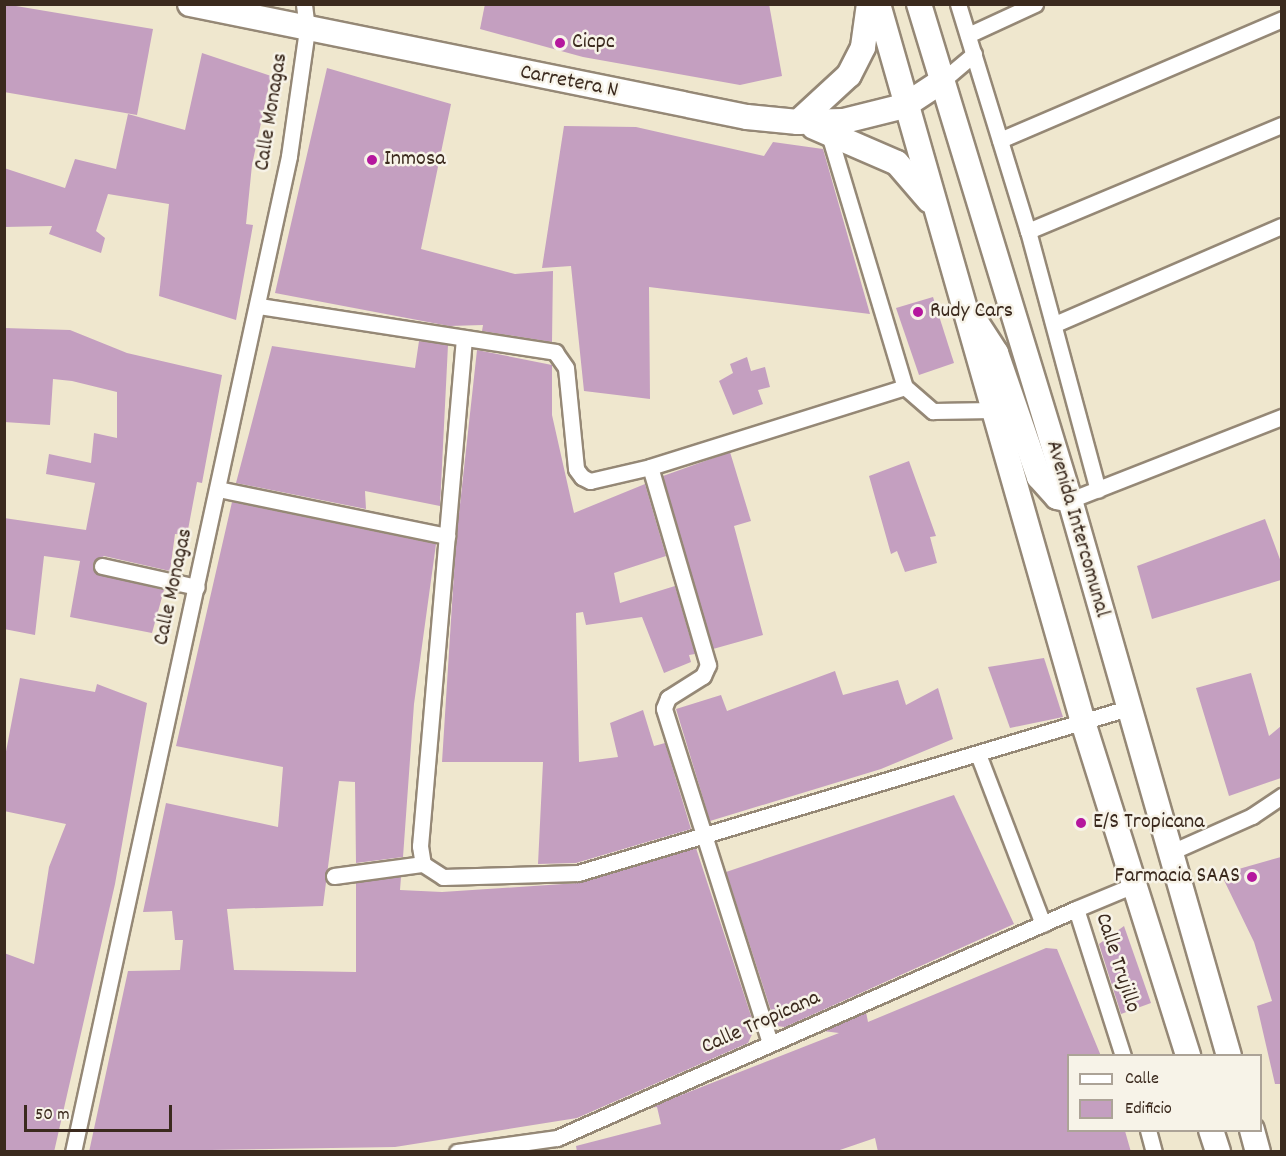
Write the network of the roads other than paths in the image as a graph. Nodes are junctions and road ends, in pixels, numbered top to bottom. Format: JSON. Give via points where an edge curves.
{"nodes":[{"id":1,"x":190,"y":4,"type":"edge"},
{"id":2,"x":304,"y":4,"type":"edge"},
{"id":3,"x":869,"y":4,"type":"edge"},
{"id":4,"x":878,"y":4,"type":"edge"},
{"id":5,"x":919,"y":4,"type":"edge"},
{"id":6,"x":958,"y":4,"type":"edge"},
{"id":7,"x":1035,"y":4,"type":"edge"},
{"id":8,"x":1281,"y":20,"type":"edge"},
{"id":9,"x":307,"y":29,"type":"junction"},
{"id":10,"x":968,"y":35,"type":"junction"},
{"id":11,"x":974,"y":54,"type":"junction"},
{"id":12,"x":942,"y":81,"type":"junction"},
{"id":13,"x":904,"y":106,"type":"junction"},
{"id":14,"x":798,"y":122,"type":"junction"},
{"id":15,"x":1281,"y":124,"type":"edge"},
{"id":16,"x":828,"y":131,"type":"junction"},
{"id":17,"x":1000,"y":140,"type":"junction"},
{"id":18,"x":939,"y":217,"type":"junction"},
{"id":19,"x":1281,"y":226,"type":"edge"},
{"id":20,"x":1029,"y":231,"type":"junction"},
{"id":21,"x":259,"y":306,"type":"junction"},
{"id":22,"x":965,"y":309,"type":"junction"},
{"id":23,"x":1055,"y":324,"type":"junction"},
{"id":24,"x":464,"y":338,"type":"junction"},
{"id":25,"x":905,"y":387,"type":"junction"},
{"id":26,"x":993,"y":410,"type":"junction"},
{"id":27,"x":1281,"y":417,"type":"edge"},
{"id":28,"x":651,"y":467,"type":"junction"},
{"id":29,"x":218,"y":489,"type":"junction"},
{"id":30,"x":1098,"y":490,"type":"junction"},
{"id":31,"x":1070,"y":500,"type":"junction"},
{"id":32,"x":447,"y":536,"type":"junction"},
{"id":33,"x":102,"y":566,"type":"dead end"},
{"id":34,"x":197,"y":587,"type":"junction"},
{"id":35,"x":1128,"y":708,"type":"junction"},
{"id":36,"x":1083,"y":722,"type":"junction"},
{"id":37,"x":978,"y":754,"type":"junction"},
{"id":38,"x":1281,"y":796,"type":"edge"},
{"id":39,"x":705,"y":836,"type":"junction"},
{"id":40,"x":1169,"y":853,"type":"junction"},
{"id":41,"x":423,"y":864,"type":"junction"},
{"id":42,"x":334,"y":876,"type":"dead end"},
{"id":43,"x":1134,"y":885,"type":"junction"},
{"id":44,"x":1076,"y":909,"type":"junction"},
{"id":45,"x":1042,"y":924,"type":"junction"},
{"id":46,"x":770,"y":1043,"type":"junction"},
{"id":47,"x":1123,"y":1054,"type":"edge"},
{"id":48,"x":1187,"y":1054,"type":"edge"},
{"id":49,"x":1228,"y":1054,"type":"edge"},
{"id":50,"x":1148,"y":1132,"type":"edge"},
{"id":51,"x":1211,"y":1132,"type":"edge"},
{"id":52,"x":1252,"y":1132,"type":"edge"},
{"id":53,"x":73,"y":1152,"type":"edge"},
{"id":54,"x":457,"y":1152,"type":"edge"},
{"id":55,"x":1154,"y":1152,"type":"edge"},
{"id":56,"x":1218,"y":1152,"type":"edge"},
{"id":57,"x":1258,"y":1152,"type":"edge"}],
"edges":[{"from":1,"to":9,"type":"main road","name":"Carretera N"},
{"from":2,"to":9,"type":"street","name":"Calle Monagas"},
{"from":3,"to":14,"type":"main road","via":[[863,47],[849,75]]},
{"from":4,"to":13,"type":"main road"},
{"from":5,"to":12,"type":"main road","name":"Avenida Intercomunal"},
{"from":6,"to":10,"type":"street"},
{"from":7,"to":10,"type":"street"},
{"from":8,"to":17,"type":"street"},
{"from":9,"to":14,"type":"main road","name":"Carretera N","via":[[747,117]]},
{"from":9,"to":21,"type":"street","name":"Calle Monagas","via":[[290,156]]},
{"from":10,"to":11,"type":"street"},
{"from":11,"to":12,"type":"street"},
{"from":11,"to":17,"type":"street"},
{"from":12,"to":13,"type":"main road","name":"Carretera N"},
{"from":12,"to":31,"type":"main road","name":"Avenida Intercomunal"},
{"from":13,"to":14,"type":"main road","name":"Carretera N","via":[[844,121]]},
{"from":13,"to":18,"type":"main road"},
{"from":14,"to":16,"type":"main road"},
{"from":15,"to":20,"type":"street"},
{"from":16,"to":18,"type":"main road","via":[[897,163]]},
{"from":16,"to":25,"type":"street"},
{"from":17,"to":20,"type":"street"},
{"from":18,"to":22,"type":"main road"},
{"from":19,"to":23,"type":"street"},
{"from":20,"to":23,"type":"street"},
{"from":21,"to":24,"type":"street"},
{"from":21,"to":29,"type":"street","name":"Calle Monagas"},
{"from":22,"to":26,"type":"main road"},
{"from":22,"to":31,"type":"main road","via":[[996,353],[1039,477],[1057,496]]},
{"from":23,"to":30,"type":"street"},
{"from":24,"to":28,"type":"street","via":[[555,352],[566,368],[576,469],[582,477],[590,481]]},
{"from":24,"to":32,"type":"street"},
{"from":25,"to":26,"type":"street","via":[[933,411]]},
{"from":25,"to":28,"type":"street"},
{"from":26,"to":36,"type":"main road"},
{"from":27,"to":30,"type":"street"},
{"from":28,"to":39,"type":"street","via":[[708,665],[703,676],[668,698],[664,708]]},
{"from":29,"to":32,"type":"street"},
{"from":29,"to":34,"type":"street","name":"Calle Monagas"},
{"from":30,"to":31,"type":"street"},
{"from":31,"to":35,"type":"main road","name":"Avenida Intercomunal"},
{"from":32,"to":41,"type":"street","via":[[420,846]]},
{"from":33,"to":34,"type":"street"},
{"from":34,"to":53,"type":"street","name":"Calle Monagas"},
{"from":35,"to":36,"type":"street"},
{"from":35,"to":40,"type":"main road","name":"Avenida Intercomunal"},
{"from":36,"to":37,"type":"street"},
{"from":36,"to":43,"type":"main road"},
{"from":37,"to":39,"type":"street"},
{"from":37,"to":45,"type":"street"},
{"from":38,"to":40,"type":"street","via":[[1252,816]]},
{"from":39,"to":41,"type":"street","via":[[578,873],[443,878]]},
{"from":39,"to":46,"type":"street"},
{"from":40,"to":49,"type":"main road","name":"Avenida Intercomunal"},
{"from":41,"to":42,"type":"street"},
{"from":43,"to":44,"type":"street","name":"Calle Trujillo"},
{"from":43,"to":48,"type":"main road"},
{"from":44,"to":45,"type":"street","name":"Calle Tropicana"},
{"from":44,"to":47,"type":"street","name":"Calle Trujillo"},
{"from":45,"to":46,"type":"street","name":"Calle Tropicana"},
{"from":46,"to":54,"type":"street","name":"Calle Tropicana","via":[[557,1138]]},
{"from":50,"to":55,"type":"street"},
{"from":51,"to":56,"type":"main road"},
{"from":52,"to":57,"type":"main road"}]}
